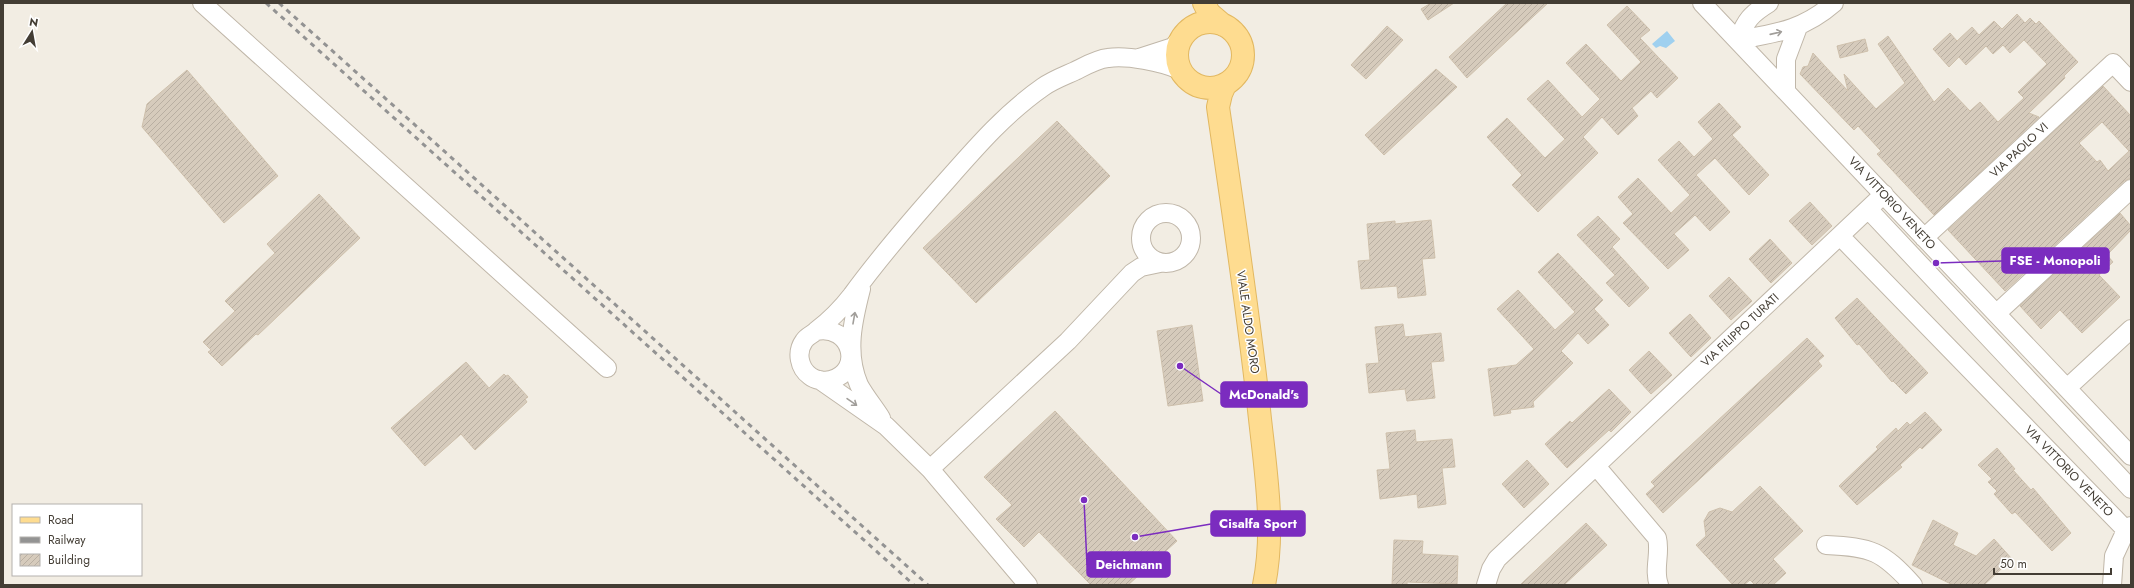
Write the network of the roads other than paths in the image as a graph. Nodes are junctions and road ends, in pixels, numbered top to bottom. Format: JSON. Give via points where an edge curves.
{"nodes":[{"id":1,"x":202,"y":3,"type":"edge"},
{"id":2,"x":1203,"y":3,"type":"edge"},
{"id":3,"x":1702,"y":3,"type":"edge"},
{"id":4,"x":1770,"y":3,"type":"edge"},
{"id":5,"x":1834,"y":3,"type":"edge"},
{"id":6,"x":1223,"y":25,"type":"junction"},
{"id":7,"x":1798,"y":27,"type":"junction"},
{"id":8,"x":1186,"y":33,"type":"junction"},
{"id":9,"x":1738,"y":40,"type":"junction"},
{"id":10,"x":1136,"y":59,"type":"junction"},
{"id":11,"x":1180,"y":70,"type":"junction"},
{"id":12,"x":2131,"y":82,"type":"edge"},
{"id":13,"x":1215,"y":86,"type":"junction"},
{"id":14,"x":1786,"y":91,"type":"junction"},
{"id":15,"x":2131,"y":189,"type":"edge"},
{"id":16,"x":1884,"y":194,"type":"junction"},
{"id":17,"x":1868,"y":209,"type":"junction"},
{"id":18,"x":1840,"y":236,"type":"junction"},
{"id":19,"x":1924,"y":238,"type":"junction"},
{"id":20,"x":1141,"y":242,"type":"junction"},
{"id":21,"x":1160,"y":263,"type":"junction"},
{"id":22,"x":1132,"y":273,"type":"junction"},
{"id":23,"x":863,"y":280,"type":"junction"},
{"id":24,"x":1997,"y":313,"type":"junction"},
{"id":25,"x":2131,"y":329,"type":"edge"},
{"id":26,"x":816,"y":331,"type":"junction"},
{"id":27,"x":851,"y":356,"type":"junction"},
{"id":28,"x":608,"y":368,"type":"dead end"},
{"id":29,"x":820,"y":380,"type":"junction"},
{"id":30,"x":2068,"y":388,"type":"junction"},
{"id":31,"x":886,"y":426,"type":"junction"},
{"id":32,"x":2131,"y":456,"type":"edge"},
{"id":33,"x":1596,"y":466,"type":"junction"},
{"id":34,"x":930,"y":469,"type":"junction"},
{"id":35,"x":2131,"y":490,"type":"edge"},
{"id":36,"x":2128,"y":528,"type":"edge"},
{"id":37,"x":1826,"y":545,"type":"dead end"},
{"id":38,"x":1028,"y":585,"type":"edge"},
{"id":39,"x":1264,"y":585,"type":"edge"},
{"id":40,"x":1486,"y":585,"type":"edge"},
{"id":41,"x":1659,"y":585,"type":"edge"},
{"id":42,"x":1913,"y":585,"type":"edge"},
{"id":43,"x":2112,"y":585,"type":"edge"}],
"edges":[{"from":1,"to":28,"type":"street"},
{"from":2,"to":6,"type":"main road","via":[[1209,13]]},
{"from":2,"to":8,"type":"main road"},
{"from":3,"to":9,"type":"street","name":"VIA VITTORIO VENETO"},
{"from":4,"to":9,"type":"street","via":[[1754,12],[1745,23]]},
{"from":5,"to":7,"type":"street"},
{"from":6,"to":8,"type":"main road","via":[[1212,22],[1200,24]]},
{"from":6,"to":13,"type":"main road","via":[[1239,40],[1243,60],[1234,79]]},
{"from":9,"to":7,"type":"street","one_way":true},
{"from":7,"to":14,"type":"street","via":[[1786,59]]},
{"from":8,"to":10,"type":"street","via":[[1173,47]]},
{"from":8,"to":11,"type":"main road","via":[[1178,48]]},
{"from":9,"to":14,"type":"street","name":"VIA VITTORIO VENETO"},
{"from":10,"to":11,"type":"street"},
{"from":10,"to":23,"type":"street","via":[[1108,58],[1086,65],[1044,86],[1007,115],[920,209]]},
{"from":11,"to":13,"type":"main road","name":"VIALE ALDO MORO","via":[[1194,85]]},
{"from":12,"to":19,"type":"street","name":"VIA PAOLO VI","via":[[2113,63]]},
{"from":13,"to":39,"type":"main road","name":"VIALE ALDO MORO","via":[[1254,361],[1268,502],[1267,570]]},
{"from":14,"to":16,"type":"street","name":"VIA VITTORIO VENETO"},
{"from":15,"to":24,"type":"street"},
{"from":16,"to":17,"type":"street","name":"VIA FILIPPO TURATI"},
{"from":16,"to":19,"type":"street","name":"VIA VITTORIO VENETO"},
{"from":17,"to":18,"type":"street","name":"VIA FILIPPO TURATI"},
{"from":17,"to":35,"type":"street","name":"VIA VITTORIO VENETO"},
{"from":18,"to":33,"type":"street","name":"VIA FILIPPO TURATI"},
{"from":18,"to":36,"type":"street","name":"VIA VITTORIO VENETO"},
{"from":19,"to":24,"type":"street","name":"VIA VITTORIO VENETO"},
{"from":20,"to":21,"type":"street","via":[[1146,255]]},
{"from":20,"to":21,"type":"street","via":[[1144,224],[1157,214],[1173,214],[1186,223],[1191,239],[1185,255],[1169,264]]},
{"from":20,"to":22,"type":"street"},
{"from":21,"to":22,"type":"street","via":[[1141,267]]},
{"from":22,"to":34,"type":"street","via":[[1068,341]]},
{"from":23,"to":26,"type":"street","via":[[843,306]]},
{"from":27,"to":23,"type":"street","one_way":true,"via":[[852,330]]},
{"from":24,"to":30,"type":"street","name":"VIA VITTORIO VENETO"},
{"from":25,"to":30,"type":"street"},
{"from":26,"to":27,"type":"street","via":[[840,334],[850,348]]},
{"from":26,"to":29,"type":"street","via":[[803,341],[799,357],[806,372]]},
{"from":27,"to":29,"type":"street","via":[[849,365],[841,375],[829,381]]},
{"from":27,"to":31,"type":"street","via":[[860,385]]},
{"from":29,"to":31,"type":"street","one_way":true},
{"from":30,"to":32,"type":"street","name":"VIA VITTORIO VENETO"},
{"from":31,"to":34,"type":"street"},
{"from":33,"to":40,"type":"street","name":"VIA FILIPPO TURATI","via":[[1497,559]]},
{"from":33,"to":41,"type":"street","via":[[1657,538]]},
{"from":34,"to":38,"type":"street"},
{"from":36,"to":43,"type":"street","via":[[2114,556]]},
{"from":37,"to":42,"type":"street","via":[[1865,548],[1880,554],[1895,565]]}]}
